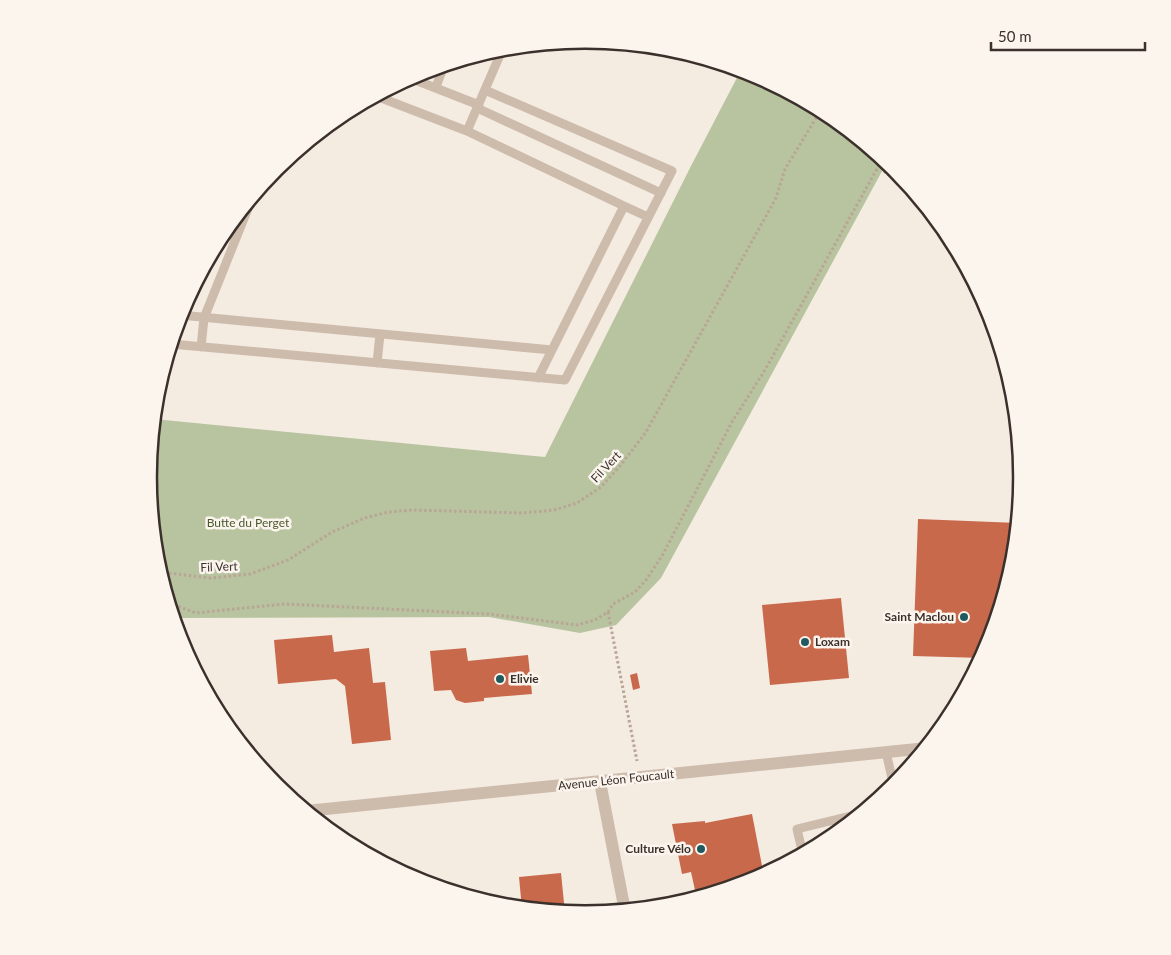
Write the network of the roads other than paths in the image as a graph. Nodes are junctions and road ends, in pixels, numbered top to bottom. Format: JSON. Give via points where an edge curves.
{"nodes":[{"id":1,"x":499,"y":58,"type":"edge"},
{"id":2,"x":441,"y":74,"type":"edge"},
{"id":3,"x":420,"y":81,"type":"edge"},
{"id":4,"x":436,"y":87,"type":"junction"},
{"id":5,"x":485,"y":90,"type":"junction"},
{"id":6,"x":384,"y":99,"type":"edge"},
{"id":7,"x":478,"y":106,"type":"junction"},
{"id":8,"x":467,"y":131,"type":"junction"},
{"id":9,"x":661,"y":193,"type":"junction"},
{"id":10,"x":624,"y":206,"type":"junction"},
{"id":11,"x":245,"y":216,"type":"edge"},
{"id":12,"x":648,"y":217,"type":"junction"},
{"id":13,"x":188,"y":316,"type":"edge"},
{"id":14,"x":204,"y":318,"type":"junction"},
{"id":15,"x":380,"y":334,"type":"junction"},
{"id":16,"x":178,"y":345,"type":"edge"},
{"id":17,"x":201,"y":347,"type":"junction"},
{"id":18,"x":552,"y":350,"type":"junction"},
{"id":19,"x":377,"y":363,"type":"junction"},
{"id":20,"x":538,"y":378,"type":"junction"},
{"id":21,"x":917,"y":749,"type":"edge"},
{"id":22,"x":886,"y":752,"type":"junction"},
{"id":23,"x":892,"y":778,"type":"edge"},
{"id":24,"x":600,"y":782,"type":"junction"},
{"id":25,"x":315,"y":810,"type":"edge"},
{"id":26,"x":849,"y":816,"type":"edge"},
{"id":27,"x":801,"y":848,"type":"edge"},
{"id":28,"x":624,"y":904,"type":"edge"}],
"edges":[{"from":1,"to":5,"type":"lane"},
{"from":2,"to":4,"type":"lane"},
{"from":3,"to":4,"type":"lane"},
{"from":4,"to":7,"type":"lane"},
{"from":5,"to":7,"type":"lane"},
{"from":5,"to":9,"type":"lane","via":[[672,171]]},
{"from":6,"to":8,"type":"lane"},
{"from":7,"to":8,"type":"lane"},
{"from":7,"to":9,"type":"lane"},
{"from":8,"to":10,"type":"lane"},
{"from":9,"to":12,"type":"lane"},
{"from":10,"to":12,"type":"lane"},
{"from":10,"to":18,"type":"lane"},
{"from":11,"to":14,"type":"lane"},
{"from":12,"to":20,"type":"lane","via":[[565,380]]},
{"from":13,"to":14,"type":"lane"},
{"from":14,"to":15,"type":"lane"},
{"from":14,"to":17,"type":"lane"},
{"from":15,"to":18,"type":"lane"},
{"from":15,"to":19,"type":"lane"},
{"from":16,"to":17,"type":"lane"},
{"from":17,"to":19,"type":"lane"},
{"from":18,"to":20,"type":"lane"},
{"from":19,"to":20,"type":"lane"},
{"from":21,"to":22,"type":"street","name":"Avenue Léon Foucault"},
{"from":22,"to":23,"type":"lane"},
{"from":22,"to":24,"type":"street","name":"Avenue Léon Foucault"},
{"from":24,"to":25,"type":"street","name":"Avenue Léon Foucault"},
{"from":24,"to":28,"type":"street"},
{"from":26,"to":27,"type":"lane","via":[[797,829]]}]}
